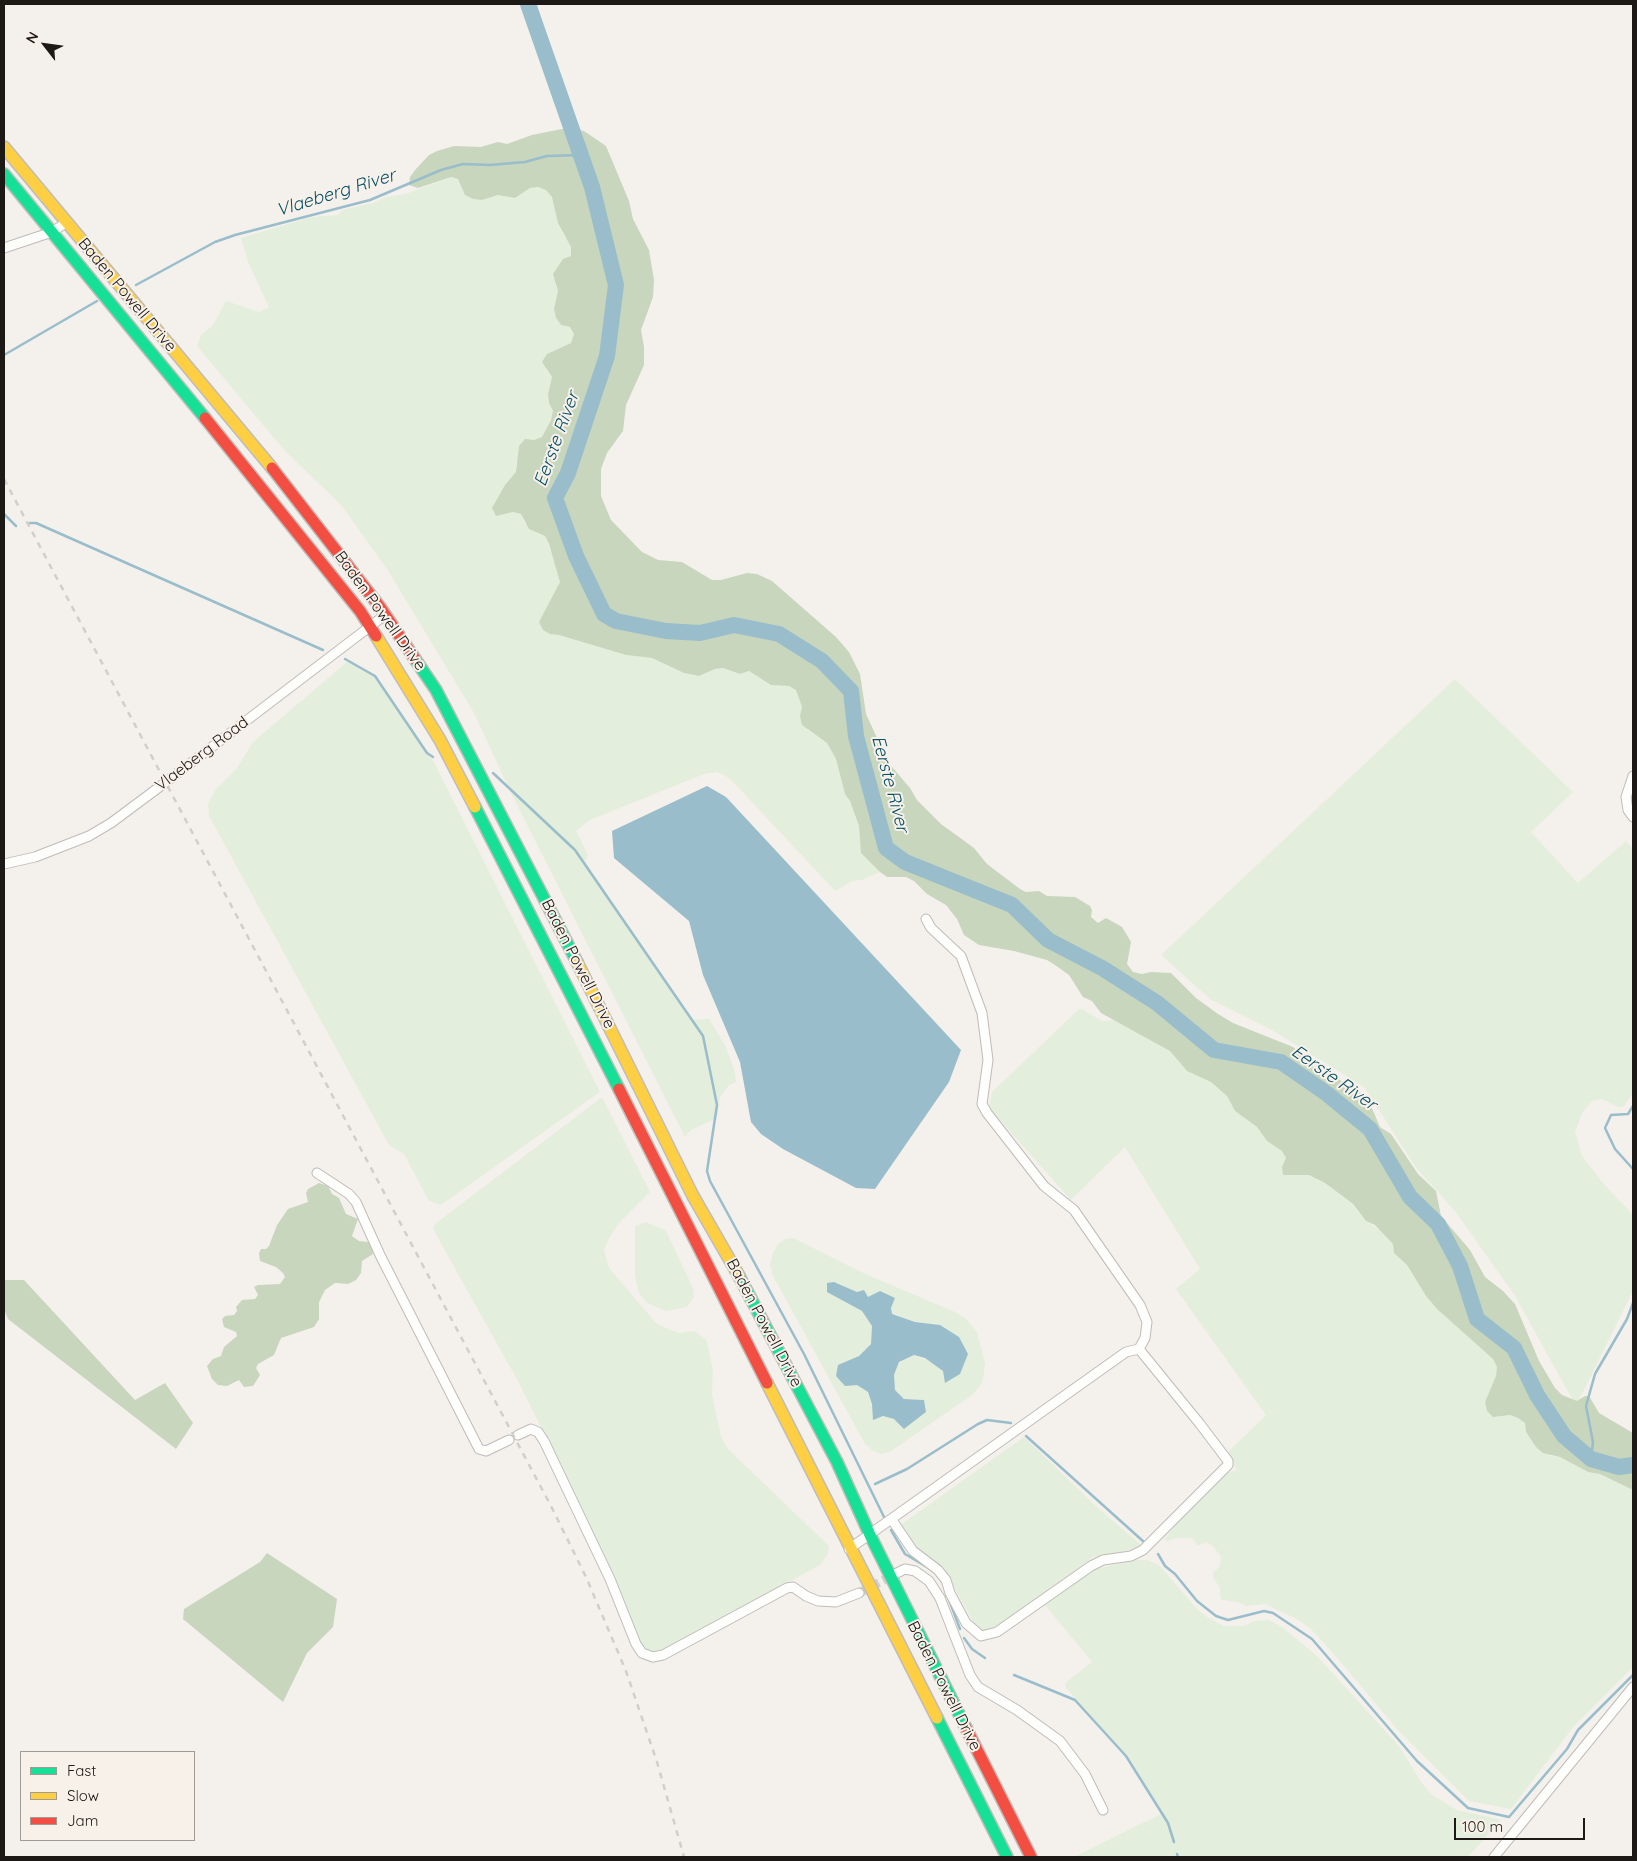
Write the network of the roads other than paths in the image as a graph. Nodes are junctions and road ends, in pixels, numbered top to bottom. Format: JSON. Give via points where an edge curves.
{"nodes":[{"id":1,"x":4,"y":148,"type":"edge"},
{"id":2,"x":4,"y":174,"type":"edge"},
{"id":3,"x":66,"y":222,"type":"junction"},
{"id":4,"x":52,"y":232,"type":"junction"},
{"id":5,"x":4,"y":248,"type":"edge"},
{"id":6,"x":385,"y":614,"type":"junction"},
{"id":7,"x":370,"y":626,"type":"junction"},
{"id":8,"x":1633,"y":776,"type":"edge"},
{"id":9,"x":1633,"y":817,"type":"edge"},
{"id":10,"x":4,"y":864,"type":"edge"},
{"id":11,"x":926,"y":919,"type":"dead end"},
{"id":12,"x":317,"y":1173,"type":"dead end"},
{"id":13,"x":1139,"y":1349,"type":"junction"},
{"id":14,"x":518,"y":1435,"type":"dead end"},
{"id":15,"x":509,"y":1440,"type":"dead end"},
{"id":16,"x":892,"y":1520,"type":"junction"},
{"id":17,"x":870,"y":1535,"type":"junction"},
{"id":18,"x":849,"y":1548,"type":"junction"},
{"id":19,"x":897,"y":1573,"type":"tunnel mouth"},
{"id":20,"x":859,"y":1593,"type":"tunnel mouth"},
{"id":21,"x":953,"y":1631,"type":"junction"},
{"id":22,"x":974,"y":1632,"type":"junction"},
{"id":23,"x":1633,"y":1687,"type":"edge"},
{"id":24,"x":1103,"y":1810,"type":"dead end"},
{"id":25,"x":1007,"y":1857,"type":"edge"},
{"id":26,"x":1031,"y":1857,"type":"edge"},
{"id":27,"x":1494,"y":1857,"type":"edge"}],
"edges":[{"from":1,"to":3,"type":"main road","name":"Baden Powell Drive"},
{"from":2,"to":4,"type":"main road","name":"Baden Powell Drive"},
{"from":3,"to":4,"type":"street"},
{"from":3,"to":6,"type":"main road","name":"Baden Powell Drive","via":[[277,474]]},
{"from":4,"to":5,"type":"street"},
{"from":4,"to":7,"type":"main road","name":"Baden Powell Drive","via":[[233,451]]},
{"from":6,"to":7,"type":"street","name":"Vlaeberg Road"},
{"from":6,"to":17,"type":"main road","name":"Baden Powell Drive","via":[[458,727],[694,1196],[837,1462]]},
{"from":7,"to":10,"type":"street","name":"Vlaeberg Road","bridge":true,"via":[[111,823],[35,857]]},
{"from":7,"to":18,"type":"main road","name":"Baden Powell Drive","via":[[440,740]]},
{"from":8,"to":9,"type":"street","via":[[1626,797]]},
{"from":11,"to":13,"type":"street","via":[[931,928],[961,956],[982,1013],[988,1060],[982,1104],[1044,1186],[1074,1210],[1140,1305],[1147,1322],[1145,1338]]},
{"from":12,"to":15,"type":"street","via":[[350,1194],[356,1202],[479,1449],[486,1451]]},
{"from":13,"to":16,"type":"street","via":[[1126,1352]]},
{"from":13,"to":22,"type":"street","via":[[1228,1461],[1227,1469],[1144,1550],[1091,1566],[997,1632],[981,1636]]},
{"from":14,"to":20,"type":"street","via":[[530,1429],[538,1432],[544,1441],[610,1579],[636,1644],[653,1658],[787,1588],[793,1587],[818,1601],[836,1602]]},
{"from":16,"to":17,"type":"street"},
{"from":16,"to":22,"type":"street","via":[[913,1551],[942,1575],[966,1623]]},
{"from":17,"to":18,"type":"street"},
{"from":17,"to":26,"type":"main road","name":"Baden Powell Drive"},
{"from":18,"to":25,"type":"main road","name":"Baden Powell Drive"},
{"from":19,"to":21,"type":"street","via":[[905,1569],[915,1571],[929,1581],[940,1598]]},
{"from":21,"to":22,"type":"street"},
{"from":21,"to":24,"type":"street","via":[[978,1687],[1060,1741],[1085,1774]]},
{"from":23,"to":27,"type":"street"}]}
